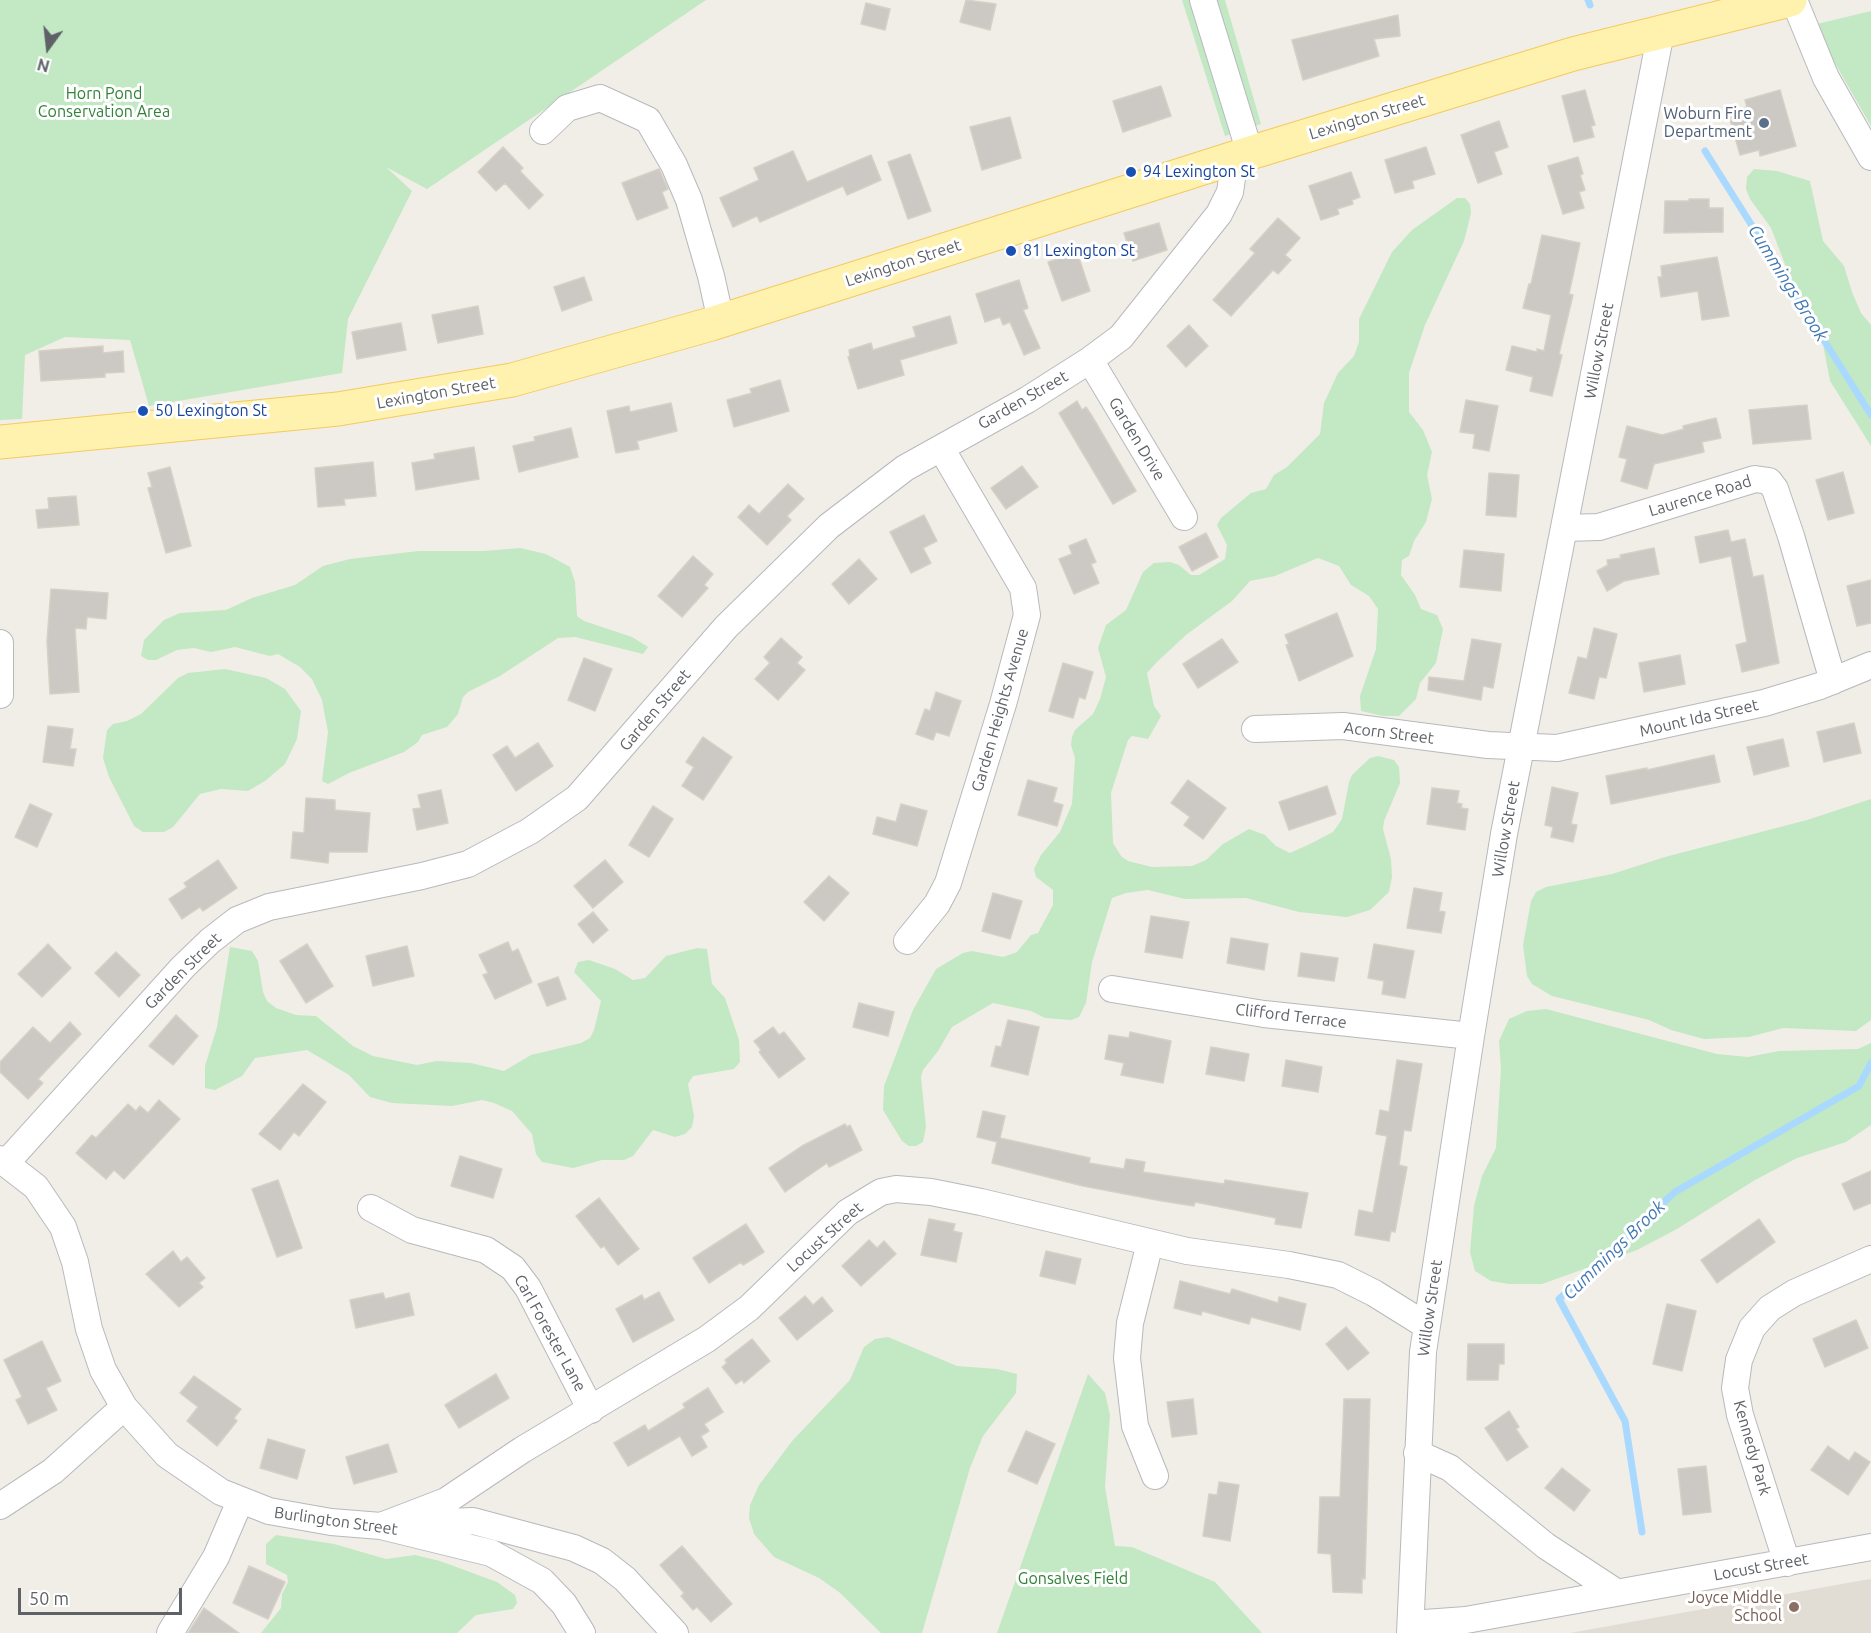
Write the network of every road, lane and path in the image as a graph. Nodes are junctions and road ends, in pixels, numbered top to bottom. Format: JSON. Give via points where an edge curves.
{"nodes":[{"id":1,"x":1203,"y":0,"type":"edge"},
{"id":2,"x":1792,"y":0,"type":"edge"},
{"id":3,"x":1661,"y":32,"type":"junction"},
{"id":4,"x":543,"y":131,"type":"dead end"},
{"id":5,"x":1243,"y":156,"type":"junction"},
{"id":6,"x":1871,"y":157,"type":"edge"},
{"id":7,"x":721,"y":321,"type":"junction"},
{"id":8,"x":1090,"y":360,"type":"junction"},
{"id":9,"x":0,"y":442,"type":"edge"},
{"id":10,"x":941,"y":448,"type":"junction"},
{"id":11,"x":1184,"y":517,"type":"dead end"},
{"id":12,"x":1565,"y":528,"type":"junction"},
{"id":13,"x":0,"y":643,"type":"edge"},
{"id":14,"x":1871,"y":665,"type":"edge"},
{"id":15,"x":1833,"y":681,"type":"junction"},
{"id":16,"x":0,"y":695,"type":"edge"},
{"id":17,"x":1255,"y":729,"type":"dead end"},
{"id":18,"x":1522,"y":747,"type":"junction"},
{"id":19,"x":907,"y":941,"type":"dead end"},
{"id":20,"x":1112,"y":989,"type":"dead end"},
{"id":21,"x":1471,"y":1036,"type":"junction"},
{"id":22,"x":3,"y":1161,"type":"edge"},
{"id":23,"x":372,"y":1208,"type":"dead end"},
{"id":24,"x":1150,"y":1243,"type":"junction"},
{"id":25,"x":1871,"y":1259,"type":"edge"},
{"id":26,"x":1427,"y":1326,"type":"junction"},
{"id":27,"x":124,"y":1407,"type":"junction"},
{"id":28,"x":591,"y":1410,"type":"junction"},
{"id":29,"x":1417,"y":1453,"type":"junction"},
{"id":30,"x":1155,"y":1476,"type":"dead end"},
{"id":31,"x":240,"y":1501,"type":"junction"},
{"id":32,"x":0,"y":1506,"type":"edge"},
{"id":33,"x":381,"y":1526,"type":"junction"},
{"id":34,"x":1871,"y":1547,"type":"edge"},
{"id":35,"x":1788,"y":1563,"type":"junction"},
{"id":36,"x":1616,"y":1592,"type":"junction"},
{"id":37,"x":1410,"y":1629,"type":"edge"},
{"id":38,"x":170,"y":1633,"type":"edge"},
{"id":39,"x":582,"y":1633,"type":"edge"},
{"id":40,"x":675,"y":1633,"type":"edge"}],
"edges":[{"from":1,"to":5,"type":"street"},
{"from":2,"to":3,"type":"main road","name":"Lexington Street"},
{"from":2,"to":6,"type":"street","via":[[1826,78]]},
{"from":3,"to":5,"type":"main road","name":"Lexington Street","via":[[1573,54]]},
{"from":3,"to":12,"type":"street","name":"Willow Street"},
{"from":4,"to":7,"type":"street","via":[[567,108],[600,98],[648,120],[689,200]]},
{"from":5,"to":7,"type":"main road","name":"Lexington Street"},
{"from":5,"to":8,"type":"street","name":"Garden Street","via":[[1219,214],[1126,331]]},
{"from":7,"to":9,"type":"main road","name":"Lexington Street","via":[[561,368],[424,397],[214,423]]},
{"from":8,"to":10,"type":"street","name":"Garden Street"},
{"from":8,"to":11,"type":"street","name":"Garden Drive"},
{"from":10,"to":19,"type":"street","name":"Garden Heights Avenue","via":[[1023,588],[1027,615],[948,883],[937,904]]},
{"from":10,"to":22,"type":"street","name":"Garden Street","via":[[866,495],[778,573],[726,627],[587,789],[567,806],[531,831],[468,864],[278,905],[237,920],[183,967]]},
{"from":12,"to":15,"type":"street","name":"Laurence Road","via":[[1599,527],[1755,478],[1769,481],[1791,536]]},
{"from":12,"to":18,"type":"street","name":"Willow Street"},
{"from":13,"to":16,"type":"street"},
{"from":14,"to":15,"type":"street","name":"Mount Ida Street"},
{"from":15,"to":18,"type":"street","name":"Mount Ida Street","via":[[1706,718],[1557,748]]},
{"from":17,"to":18,"type":"street","name":"Acorn Street","via":[[1343,726]]},
{"from":18,"to":21,"type":"street","name":"Willow Street"},
{"from":20,"to":21,"type":"street","name":"Clifford Terrace","via":[[1264,1014]]},
{"from":21,"to":26,"type":"street","name":"Willow Street"},
{"from":22,"to":27,"type":"street","name":"Burlington Street","via":[[41,1193],[63,1227],[96,1354]]},
{"from":23,"to":28,"type":"street","name":"Carl Forester Lane","via":[[412,1230],[486,1250],[513,1268],[528,1288]]},
{"from":24,"to":26,"type":"street","name":"Locust Street","via":[[1338,1275]]},
{"from":24,"to":28,"type":"street","name":"Locust Street","via":[[931,1192],[880,1192],[839,1220],[739,1317]]},
{"from":24,"to":30,"type":"street","via":[[1130,1323],[1127,1358],[1135,1426]]},
{"from":25,"to":35,"type":"street","name":"Kennedy Park","via":[[1794,1293],[1770,1308],[1752,1329],[1739,1360],[1735,1388],[1740,1415]]},
{"from":26,"to":29,"type":"street","name":"Willow Street"},
{"from":27,"to":31,"type":"street","name":"Burlington Street","via":[[183,1468]]},
{"from":27,"to":32,"type":"street","via":[[53,1471]]},
{"from":28,"to":33,"type":"street","name":"Locust Street","via":[[446,1501]]},
{"from":29,"to":36,"type":"street","via":[[1450,1468],[1546,1546]]},
{"from":29,"to":37,"type":"street","name":"Willow Street"},
{"from":31,"to":33,"type":"street","name":"Burlington Street","via":[[298,1517]]},
{"from":31,"to":38,"type":"street","via":[[216,1557]]},
{"from":33,"to":39,"type":"street","name":"Burlington Street","via":[[475,1548],[522,1568],[553,1591]]},
{"from":33,"to":40,"type":"street","via":[[473,1521],[574,1548],[625,1579]]},
{"from":34,"to":35,"type":"street","name":"Locust Street"},
{"from":35,"to":36,"type":"street","name":"Locust Street"},
{"from":36,"to":37,"type":"street","name":"Locust Street"}]}
